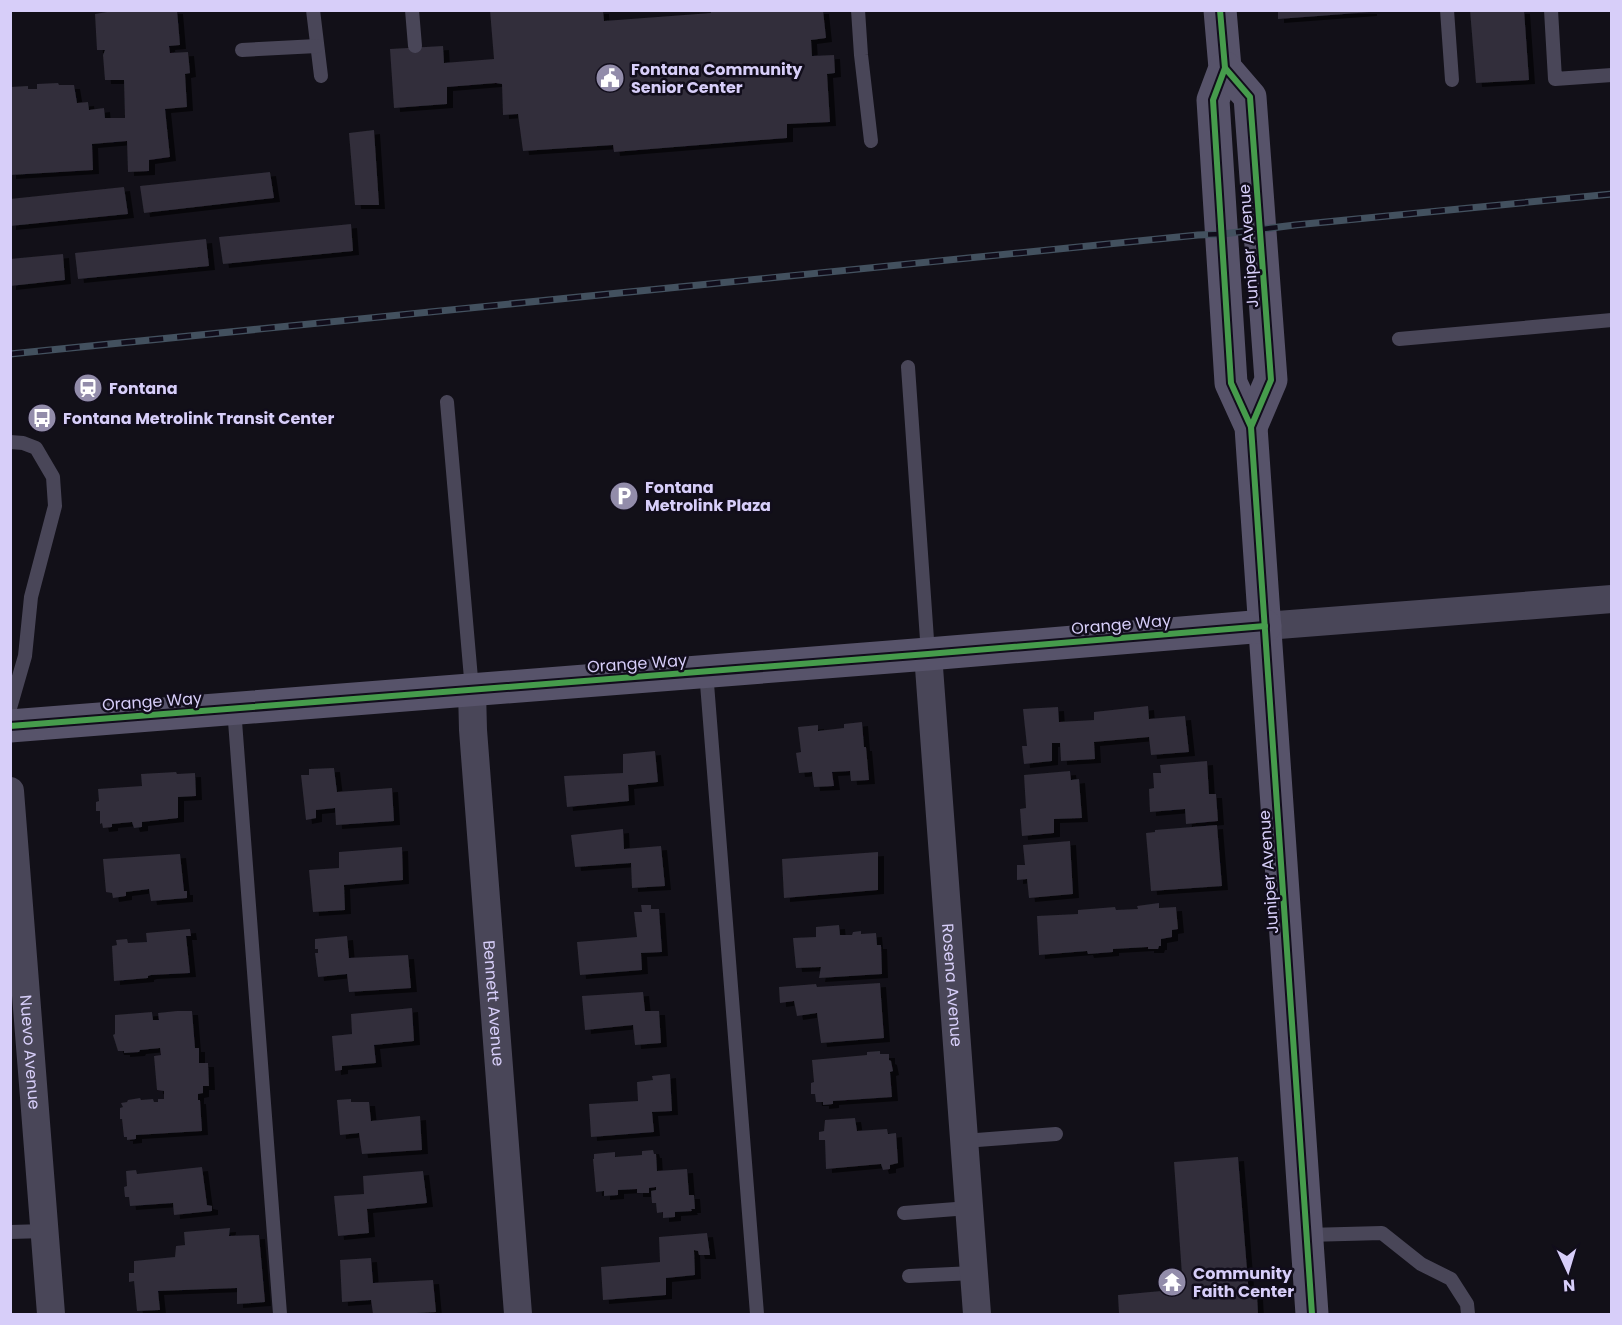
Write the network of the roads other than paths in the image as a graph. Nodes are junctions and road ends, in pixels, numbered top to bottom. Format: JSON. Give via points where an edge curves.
{"nodes":[{"id":1,"x":313,"y":10,"type":"edge"},
{"id":2,"x":412,"y":10,"type":"edge"},
{"id":3,"x":858,"y":10,"type":"edge"},
{"id":4,"x":1220,"y":10,"type":"edge"},
{"id":5,"x":1447,"y":10,"type":"edge"},
{"id":6,"x":1551,"y":10,"type":"edge"},
{"id":7,"x":317,"y":46,"type":"junction"},
{"id":8,"x":415,"y":46,"type":"dead end"},
{"id":9,"x":242,"y":50,"type":"dead end"},
{"id":10,"x":1611,"y":75,"type":"edge"},
{"id":11,"x":321,"y":76,"type":"dead end"},
{"id":12,"x":1452,"y":80,"type":"dead end"},
{"id":13,"x":871,"y":141,"type":"dead end"},
{"id":14,"x":1611,"y":320,"type":"edge"},
{"id":15,"x":1399,"y":339,"type":"dead end"},
{"id":16,"x":908,"y":367,"type":"dead end"},
{"id":17,"x":447,"y":402,"type":"dead end"},
{"id":18,"x":10,"y":442,"type":"edge"},
{"id":19,"x":1611,"y":599,"type":"edge"},
{"id":20,"x":1265,"y":626,"type":"junction"},
{"id":21,"x":928,"y":654,"type":"junction"},
{"id":22,"x":706,"y":671,"type":"junction"},
{"id":23,"x":472,"y":690,"type":"junction"},
{"id":24,"x":10,"y":708,"type":"edge"},
{"id":25,"x":234,"y":708,"type":"junction"},
{"id":26,"x":10,"y":726,"type":"edge"},
{"id":27,"x":10,"y":792,"type":"edge"},
{"id":28,"x":17,"y":952,"type":"edge"},
{"id":29,"x":1056,"y":1134,"type":"dead end"},
{"id":30,"x":964,"y":1140,"type":"junction"},
{"id":31,"x":969,"y":1208,"type":"junction"},
{"id":32,"x":904,"y":1213,"type":"dead end"},
{"id":33,"x":45,"y":1231,"type":"junction"},
{"id":34,"x":10,"y":1232,"type":"edge"},
{"id":35,"x":1307,"y":1235,"type":"junction"},
{"id":36,"x":974,"y":1272,"type":"junction"},
{"id":37,"x":909,"y":1276,"type":"dead end"},
{"id":38,"x":51,"y":1314,"type":"edge"},
{"id":39,"x":280,"y":1314,"type":"edge"},
{"id":40,"x":518,"y":1314,"type":"edge"},
{"id":41,"x":757,"y":1314,"type":"edge"},
{"id":42,"x":977,"y":1314,"type":"edge"},
{"id":43,"x":1312,"y":1314,"type":"edge"},
{"id":44,"x":1468,"y":1314,"type":"edge"}],
"edges":[{"from":1,"to":7,"type":"lane"},
{"from":2,"to":8,"type":"lane"},
{"from":3,"to":13,"type":"lane"},
{"from":4,"to":20,"type":"street","name":"Juniper Avenue","via":[[1225,68],[1213,100],[1231,383],[1251,427]]},
{"from":5,"to":12,"type":"lane"},
{"from":6,"to":10,"type":"lane","via":[[1555,79]]},
{"from":7,"to":9,"type":"lane"},
{"from":7,"to":11,"type":"lane"},
{"from":14,"to":15,"type":"lane"},
{"from":16,"to":21,"type":"lane"},
{"from":17,"to":23,"type":"lane"},
{"from":18,"to":24,"type":"lane","via":[[36,448],[53,477],[55,506],[31,597],[26,656]]},
{"from":19,"to":20,"type":"street","name":"Orange Way"},
{"from":20,"to":21,"type":"street","name":"Orange Way"},
{"from":20,"to":35,"type":"street","name":"Juniper Avenue"},
{"from":21,"to":22,"type":"street","name":"Orange Way"},
{"from":21,"to":30,"type":"street","name":"Rosena Avenue"},
{"from":22,"to":23,"type":"street","name":"Orange Way"},
{"from":22,"to":41,"type":"lane"},
{"from":23,"to":25,"type":"street","name":"Orange Way"},
{"from":23,"to":40,"type":"street","name":"Bennett Avenue"},
{"from":25,"to":26,"type":"street","name":"Orange Way"},
{"from":25,"to":39,"type":"lane"},
{"from":27,"to":28,"type":"street","name":"Nuevo Avenue"},
{"from":28,"to":33,"type":"street","name":"Nuevo Avenue"},
{"from":29,"to":30,"type":"lane"},
{"from":30,"to":31,"type":"street","name":"Rosena Avenue"},
{"from":31,"to":32,"type":"lane"},
{"from":31,"to":36,"type":"street","name":"Rosena Avenue"},
{"from":33,"to":34,"type":"lane"},
{"from":33,"to":38,"type":"street","name":"Nuevo Avenue"},
{"from":35,"to":43,"type":"street","name":"Juniper Avenue"},
{"from":35,"to":44,"type":"lane","via":[[1382,1233],[1421,1264],[1451,1279],[1467,1304]]},
{"from":36,"to":37,"type":"lane"},
{"from":36,"to":42,"type":"street","name":"Rosena Avenue"}]}
